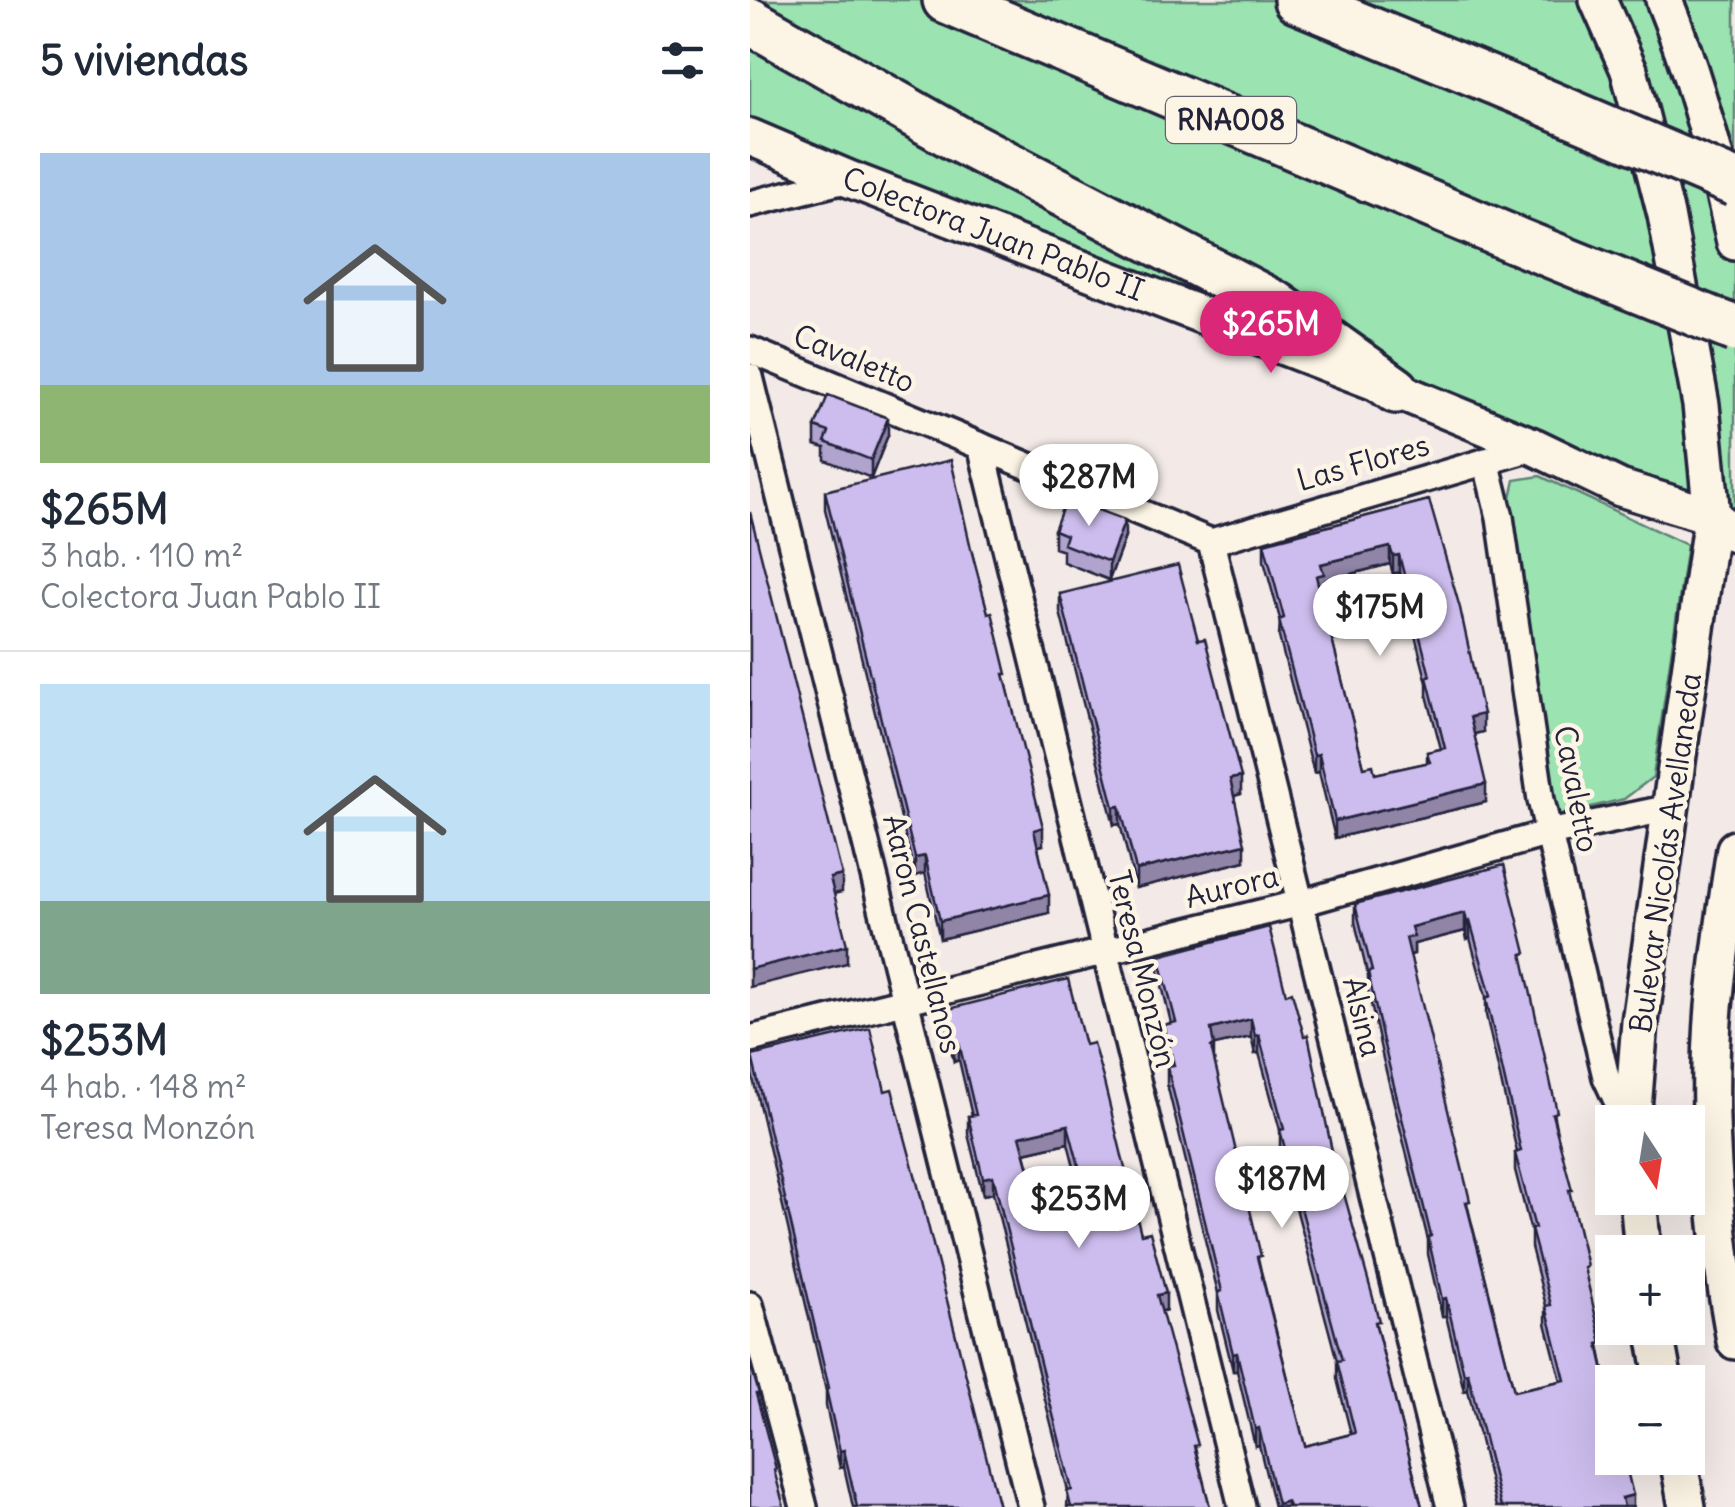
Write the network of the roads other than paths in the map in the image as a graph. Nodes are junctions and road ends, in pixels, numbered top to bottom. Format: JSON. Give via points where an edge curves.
{"nodes":[{"id":1,"x":946,"y":0,"type":"edge"},
{"id":2,"x":1297,"y":0,"type":"edge"},
{"id":3,"x":1598,"y":0,"type":"edge"},
{"id":4,"x":1664,"y":0,"type":"edge"},
{"id":5,"x":750,"y":21,"type":"edge"},
{"id":6,"x":750,"y":137,"type":"edge"},
{"id":7,"x":848,"y":179,"type":"junction"},
{"id":8,"x":1735,"y":183,"type":"edge"},
{"id":9,"x":750,"y":204,"type":"edge"},
{"id":10,"x":1735,"y":242,"type":"edge"},
{"id":11,"x":1735,"y":329,"type":"edge"},
{"id":12,"x":750,"y":350,"type":"edge"},
{"id":13,"x":750,"y":377,"type":"edge"},
{"id":14,"x":1396,"y":390,"type":"junction"},
{"id":15,"x":981,"y":446,"type":"junction"},
{"id":16,"x":1535,"y":448,"type":"junction"},
{"id":17,"x":1486,"y":461,"type":"junction"},
{"id":18,"x":1724,"y":525,"type":"edge"},
{"id":19,"x":1210,"y":542,"type":"junction"},
{"id":20,"x":1670,"y":808,"type":"junction"},
{"id":21,"x":1549,"y":833,"type":"junction"},
{"id":22,"x":1735,"y":848,"type":"edge"},
{"id":23,"x":1301,"y":904,"type":"junction"},
{"id":24,"x":1104,"y":952,"type":"junction"},
{"id":25,"x":905,"y":1001,"type":"junction"},
{"id":26,"x":750,"y":1040,"type":"edge"},
{"id":27,"x":1620,"y":1105,"type":"edge"},
{"id":28,"x":1631,"y":1105,"type":"edge"},
{"id":29,"x":750,"y":1305,"type":"edge"},
{"id":30,"x":1735,"y":1341,"type":"edge"},
{"id":31,"x":1681,"y":1475,"type":"edge"},
{"id":32,"x":804,"y":1507,"type":"edge"},
{"id":33,"x":1031,"y":1507,"type":"edge"},
{"id":34,"x":1242,"y":1507,"type":"edge"},
{"id":35,"x":1450,"y":1507,"type":"edge"},
{"id":36,"x":1687,"y":1507,"type":"edge"}],
"edges":[{"from":1,"to":11,"type":"highway","number":"RNA008","bridge":true},
{"from":2,"to":8,"type":"highway","bridge":true},
{"from":3,"to":18,"type":"main road","name":"Bulevar Nicolás Avellaneda","via":[[1629,70],[1666,215]]},
{"from":4,"to":10,"type":"main road","via":[[1687,55]]},
{"from":5,"to":14,"type":"highway","via":[[958,139],[1277,305]]},
{"from":6,"to":7,"type":"main road","name":"Colectora Juan Pablo II"},
{"from":7,"to":9,"type":"street"},
{"from":7,"to":14,"type":"main road","name":"Colectora Juan Pablo II"},
{"from":12,"to":15,"type":"street","name":"Cavaletto"},
{"from":13,"to":25,"type":"street","name":"Aaron Castellanos"},
{"from":14,"to":16,"type":"main road","name":"Colectora Juan Pablo II"},
{"from":15,"to":19,"type":"street","name":"Cavaletto"},
{"from":15,"to":24,"type":"street","name":"Teresa Monzón"},
{"from":16,"to":17,"type":"street","name":"Las Flores"},
{"from":16,"to":18,"type":"main road","name":"Colectora Juan Pablo II"},
{"from":17,"to":19,"type":"street","name":"Las Flores"},
{"from":17,"to":21,"type":"street","name":"Cavaletto"},
{"from":18,"to":20,"type":"main road","name":"Bulevar Nicolás Avellaneda"},
{"from":19,"to":23,"type":"street","name":"Alsina"},
{"from":20,"to":21,"type":"street","name":"Aurora"},
{"from":20,"to":28,"type":"main road","name":"Bulevar Nicolás Avellaneda"},
{"from":21,"to":23,"type":"street","name":"Aurora"},
{"from":21,"to":27,"type":"street","name":"Cavaletto","via":[[1606,1077]]},
{"from":22,"to":30,"type":"main road","via":[[1714,1010],[1711,1136]]},
{"from":23,"to":24,"type":"street","name":"Aurora"},
{"from":23,"to":35,"type":"street","name":"Alsina"},
{"from":24,"to":25,"type":"street","name":"Aurora"},
{"from":24,"to":34,"type":"street","name":"Teresa Monzón"},
{"from":25,"to":26,"type":"street","name":"Aurora"},
{"from":25,"to":33,"type":"street","name":"Aaron Castellanos"},
{"from":29,"to":32,"type":"street"},
{"from":31,"to":36,"type":"main road"}]}
